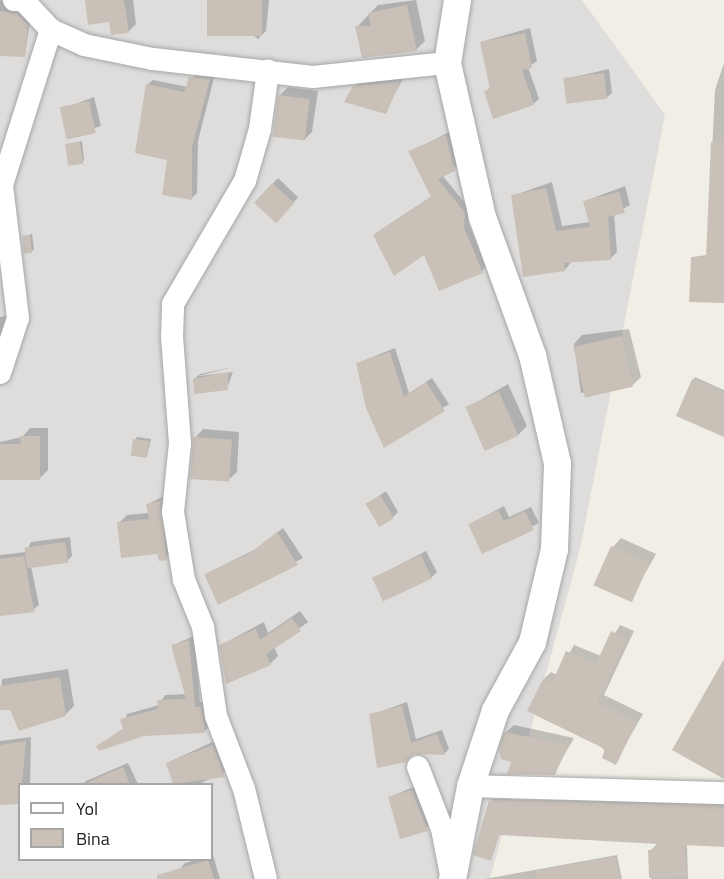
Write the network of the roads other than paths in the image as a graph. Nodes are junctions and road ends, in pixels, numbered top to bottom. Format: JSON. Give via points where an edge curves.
{"nodes":[{"id":1,"x":14,"y":0,"type":"edge"},
{"id":2,"x":457,"y":0,"type":"edge"},
{"id":3,"x":51,"y":30,"type":"junction"},
{"id":4,"x":447,"y":63,"type":"junction"},
{"id":5,"x":268,"y":71,"type":"junction"},
{"id":6,"x":0,"y":373,"type":"edge"},
{"id":7,"x":418,"y":768,"type":"dead end"},
{"id":8,"x":470,"y":786,"type":"junction"},
{"id":9,"x":724,"y":793,"type":"edge"},
{"id":10,"x":266,"y":879,"type":"edge"},
{"id":11,"x":452,"y":879,"type":"edge"}],
"edges":[{"from":1,"to":3,"type":"street","via":[[24,0]]},
{"from":2,"to":4,"type":"street"},
{"from":3,"to":5,"type":"street","via":[[84,45],[153,59]]},
{"from":3,"to":6,"type":"street","via":[[2,185],[18,318]]},
{"from":4,"to":5,"type":"street","via":[[313,77]]},
{"from":4,"to":8,"type":"street","via":[[482,217],[532,355],[557,463],[554,549],[532,642],[495,710]]},
{"from":5,"to":10,"type":"street","via":[[260,129],[245,181],[173,304],[172,337],[180,443],[173,512],[184,580],[203,627],[216,716],[244,789]]},
{"from":7,"to":11,"type":"street","via":[[442,828]]},
{"from":8,"to":9,"type":"street"},
{"from":8,"to":11,"type":"street"}]}
